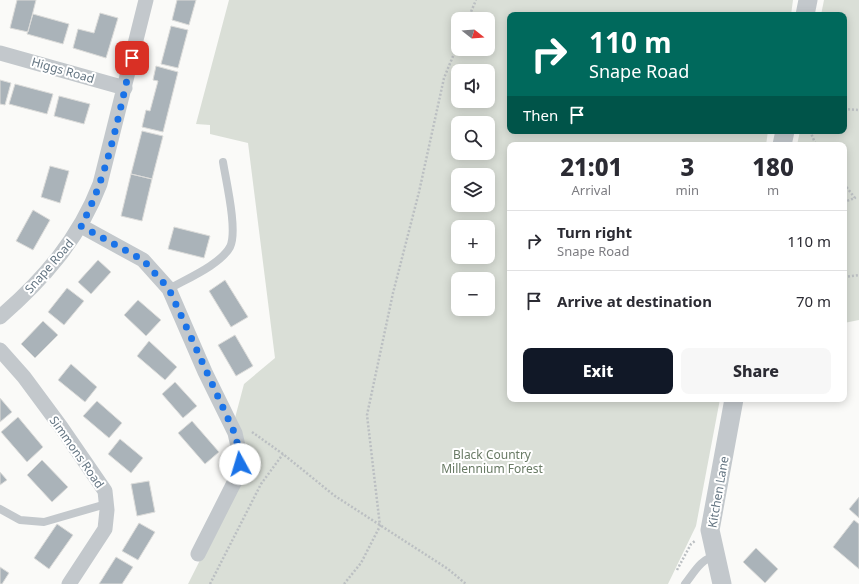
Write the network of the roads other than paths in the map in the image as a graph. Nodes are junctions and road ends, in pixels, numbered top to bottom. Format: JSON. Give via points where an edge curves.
{"nodes":[{"id":1,"x":146,"y":0,"type":"edge"},
{"id":2,"x":808,"y":0,"type":"edge"},
{"id":3,"x":806,"y":12,"type":"edge"},
{"id":4,"x":0,"y":53,"type":"edge"},
{"id":5,"x":125,"y":88,"type":"junction"},
{"id":6,"x":223,"y":162,"type":"dead end"},
{"id":7,"x":81,"y":226,"type":"junction"},
{"id":8,"x":169,"y":289,"type":"junction"},
{"id":9,"x":2,"y":311,"type":"edge"},
{"id":10,"x":0,"y":350,"type":"edge"},
{"id":11,"x":733,"y":402,"type":"edge"},
{"id":12,"x":106,"y":504,"type":"junction"},
{"id":13,"x":0,"y":509,"type":"edge"},
{"id":14,"x":198,"y":554,"type":"dead end"},
{"id":15,"x":716,"y":557,"type":"junction"},
{"id":16,"x":69,"y":584,"type":"edge"},
{"id":17,"x":685,"y":584,"type":"edge"},
{"id":18,"x":722,"y":584,"type":"edge"}],
"edges":[{"from":1,"to":5,"type":"street","name":"Snape Road"},
{"from":2,"to":3,"type":"street"},
{"from":4,"to":5,"type":"street","name":"Higgs Road"},
{"from":5,"to":7,"type":"street","name":"Snape Road","via":[[100,184]]},
{"from":6,"to":8,"type":"lane","via":[[233,229],[230,247],[217,262]]},
{"from":7,"to":8,"type":"street","via":[[143,260]]},
{"from":7,"to":9,"type":"street","name":"Snape Road","via":[[46,273]]},
{"from":8,"to":14,"type":"street","via":[[235,434],[240,455],[239,473]]},
{"from":10,"to":12,"type":"street","name":"Simmons Road","via":[[61,427],[105,491]]},
{"from":11,"to":15,"type":"street","name":"Kitchen Lane","via":[[710,530]]},
{"from":12,"to":13,"type":"lane","via":[[44,522],[20,520]]},
{"from":12,"to":16,"type":"street","name":"Simmons Road","via":[[105,529]]},
{"from":15,"to":17,"type":"lane","via":[[710,557],[700,565]]},
{"from":15,"to":18,"type":"street","name":"Kitchen Lane"}]}
